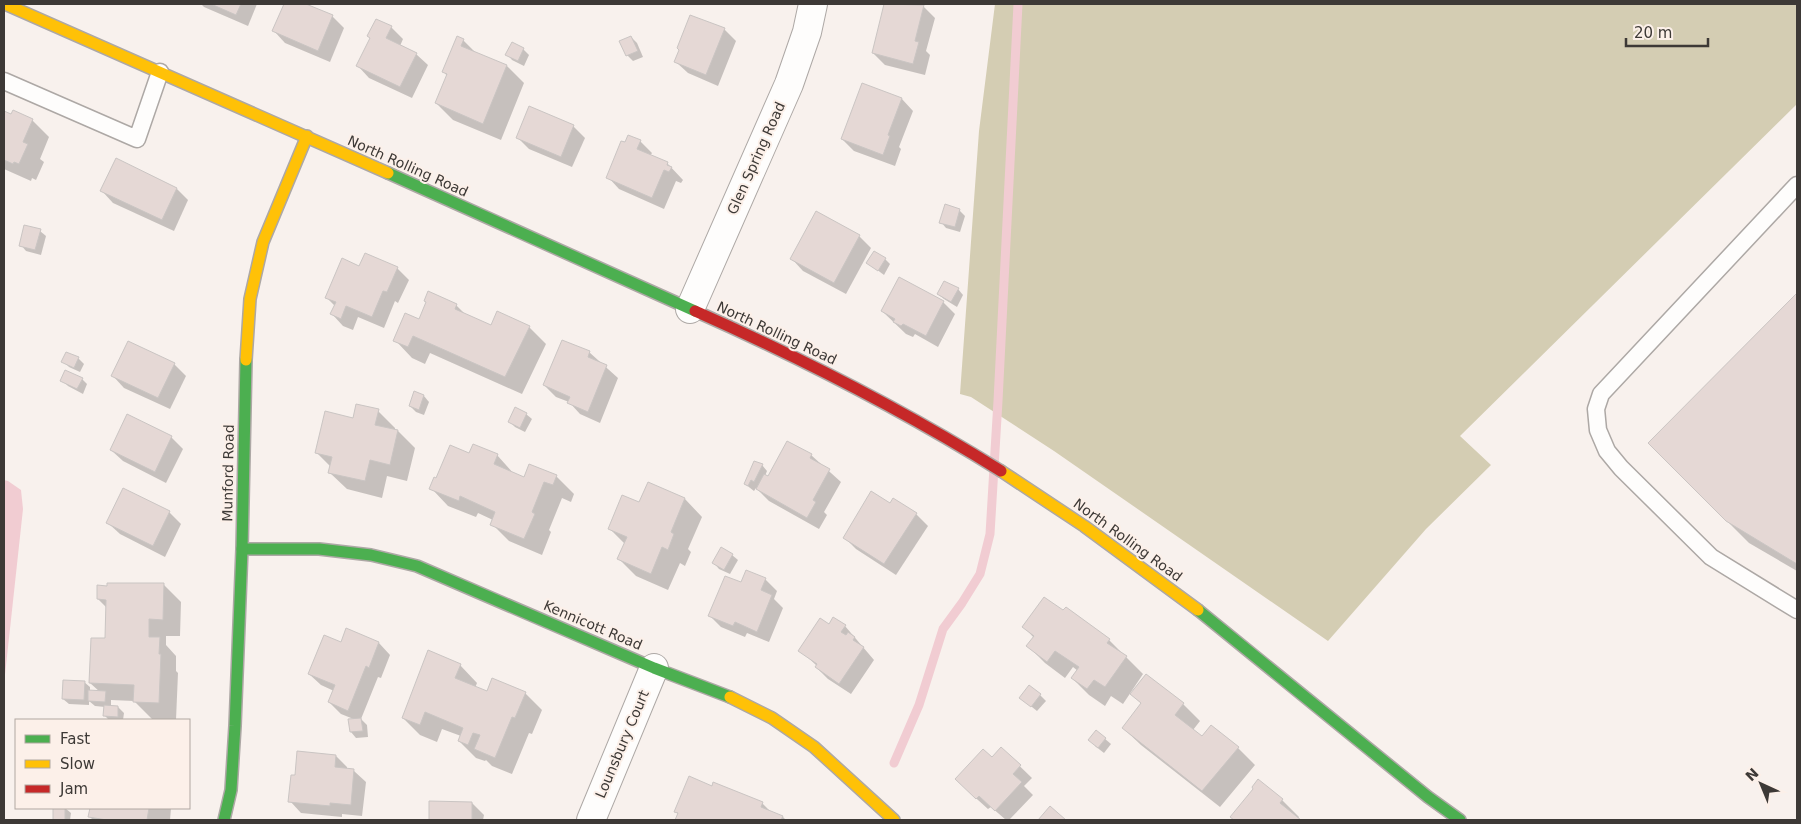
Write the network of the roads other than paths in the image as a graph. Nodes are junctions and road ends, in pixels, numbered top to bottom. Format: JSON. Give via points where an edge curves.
{"nodes":[{"id":1,"x":5,"y":4,"type":"edge"},
{"id":2,"x":813,"y":4,"type":"edge"},
{"id":3,"x":160,"y":72,"type":"junction"},
{"id":4,"x":4,"y":81,"type":"edge"},
{"id":5,"x":306,"y":136,"type":"junction"},
{"id":6,"x":1797,"y":185,"type":"edge"},
{"id":7,"x":690,"y":309,"type":"junction"},
{"id":8,"x":242,"y":549,"type":"junction"},
{"id":9,"x":1797,"y":610,"type":"edge"},
{"id":10,"x":654,"y":668,"type":"junction"},
{"id":11,"x":224,"y":820,"type":"edge"},
{"id":12,"x":591,"y":820,"type":"edge"},
{"id":13,"x":894,"y":820,"type":"edge"},
{"id":14,"x":1460,"y":820,"type":"edge"}],
"edges":[{"from":1,"to":3,"type":"main road","name":"North Rolling Road"},
{"from":2,"to":7,"type":"street","name":"Glen Spring Road","via":[[789,84]]},
{"from":3,"to":4,"type":"lane","via":[[137,139]]},
{"from":3,"to":5,"type":"main road","name":"North Rolling Road"},
{"from":5,"to":7,"type":"main road","name":"North Rolling Road"},
{"from":5,"to":8,"type":"main road","name":"Munford Road","via":[[263,242],[250,299]]},
{"from":6,"to":9,"type":"lane","via":[[1601,394],[1596,410],[1598,430],[1607,451],[1628,475],[1711,557]]},
{"from":7,"to":14,"type":"main road","name":"North Rolling Road","via":[[858,388],[1017,480],[1172,590]]},
{"from":8,"to":10,"type":"main road","name":"Kennicott Road","via":[[319,549],[371,555],[416,566]]},
{"from":8,"to":11,"type":"main road","name":"Munford Road","via":[[231,790]]},
{"from":10,"to":12,"type":"street","name":"Lounsbury Court"},
{"from":10,"to":13,"type":"main road","name":"Kennicott Road","via":[[728,696],[772,718],[814,747]]}]}
